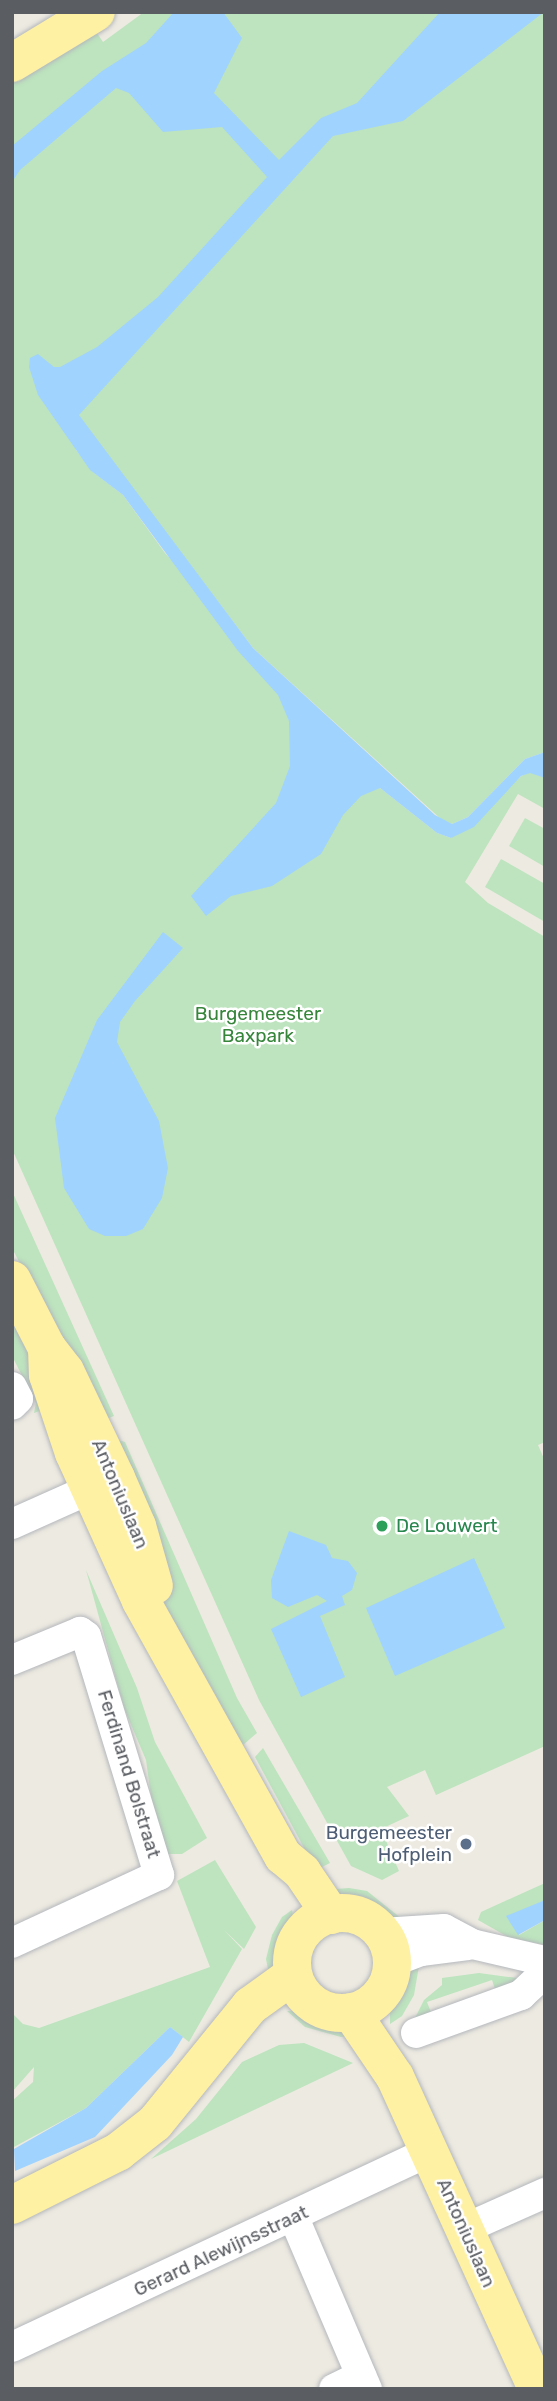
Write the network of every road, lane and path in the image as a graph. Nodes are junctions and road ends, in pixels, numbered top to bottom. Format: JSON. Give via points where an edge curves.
{"nodes":[{"id":1,"x":44,"y":12,"type":"edge"},
{"id":2,"x":96,"y":12,"type":"edge"},
{"id":3,"x":12,"y":39,"type":"edge"},
{"id":4,"x":12,"y":63,"type":"edge"},
{"id":5,"x":12,"y":1280,"type":"edge"},
{"id":6,"x":12,"y":1387,"type":"edge"},
{"id":7,"x":12,"y":1405,"type":"edge"},
{"id":8,"x":102,"y":1484,"type":"junction"},
{"id":9,"x":12,"y":1524,"type":"edge"},
{"id":10,"x":12,"y":1660,"type":"edge"},
{"id":11,"x":321,"y":1920,"type":"junction"},
{"id":12,"x":12,"y":1942,"type":"edge"},
{"id":13,"x":387,"y":1948,"type":"junction"},
{"id":14,"x":545,"y":1963,"type":"edge"},
{"id":15,"x":299,"y":1986,"type":"junction"},
{"id":16,"x":363,"y":2006,"type":"junction"},
{"id":17,"x":416,"y":2033,"type":"dead end"},
{"id":18,"x":429,"y":2152,"type":"junction"},
{"id":19,"x":545,"y":2193,"type":"edge"},
{"id":20,"x":12,"y":2205,"type":"edge"},
{"id":21,"x":294,"y":2218,"type":"junction"},
{"id":22,"x":464,"y":2229,"type":"junction"},
{"id":23,"x":12,"y":2347,"type":"edge"},
{"id":24,"x":364,"y":2382,"type":"edge"},
{"id":25,"x":334,"y":2389,"type":"edge"},
{"id":26,"x":537,"y":2389,"type":"edge"}],
"edges":[{"from":1,"to":3,"type":"main road"},
{"from":2,"to":4,"type":"main road"},
{"from":5,"to":8,"type":"main road","name":"Antoniuslaan","via":[[47,1348],[65,1371]]},
{"from":6,"to":7,"type":"street","via":[[18,1399]]},
{"from":8,"to":9,"type":"street"},
{"from":8,"to":11,"type":"main road","name":"Antoniuslaan","via":[[137,1526],[166,1650],[283,1856],[302,1872]]},
{"from":10,"to":12,"type":"street","name":"Ferdinand Bolstraat","via":[[80,1632],[86,1636],[159,1875]]},
{"from":11,"to":13,"type":"main road","via":[[360,1917]]},
{"from":11,"to":15,"type":"main road","via":[[297,1942]]},
{"from":13,"to":14,"type":"street","via":[[421,1951],[472,1944]]},
{"from":13,"to":16,"type":"main road","via":[[387,1983]]},
{"from":14,"to":17,"type":"street","via":[[540,1978],[521,1995]]},
{"from":15,"to":16,"type":"main road","via":[[326,2011]]},
{"from":15,"to":20,"type":"main road","via":[[259,2022],[234,2026],[155,2123],[118,2152]]},
{"from":16,"to":18,"type":"main road","name":"Antoniuslaan"},
{"from":18,"to":21,"type":"street","name":"Gerard Alewijnsstraat"},
{"from":18,"to":22,"type":"main road","name":"Antoniuslaan"},
{"from":19,"to":22,"type":"street"},
{"from":21,"to":23,"type":"street","name":"Gerard Alewijnsstraat"},
{"from":21,"to":24,"type":"street"},
{"from":22,"to":26,"type":"main road","name":"Antoniuslaan"},
{"from":24,"to":25,"type":"street"}]}
